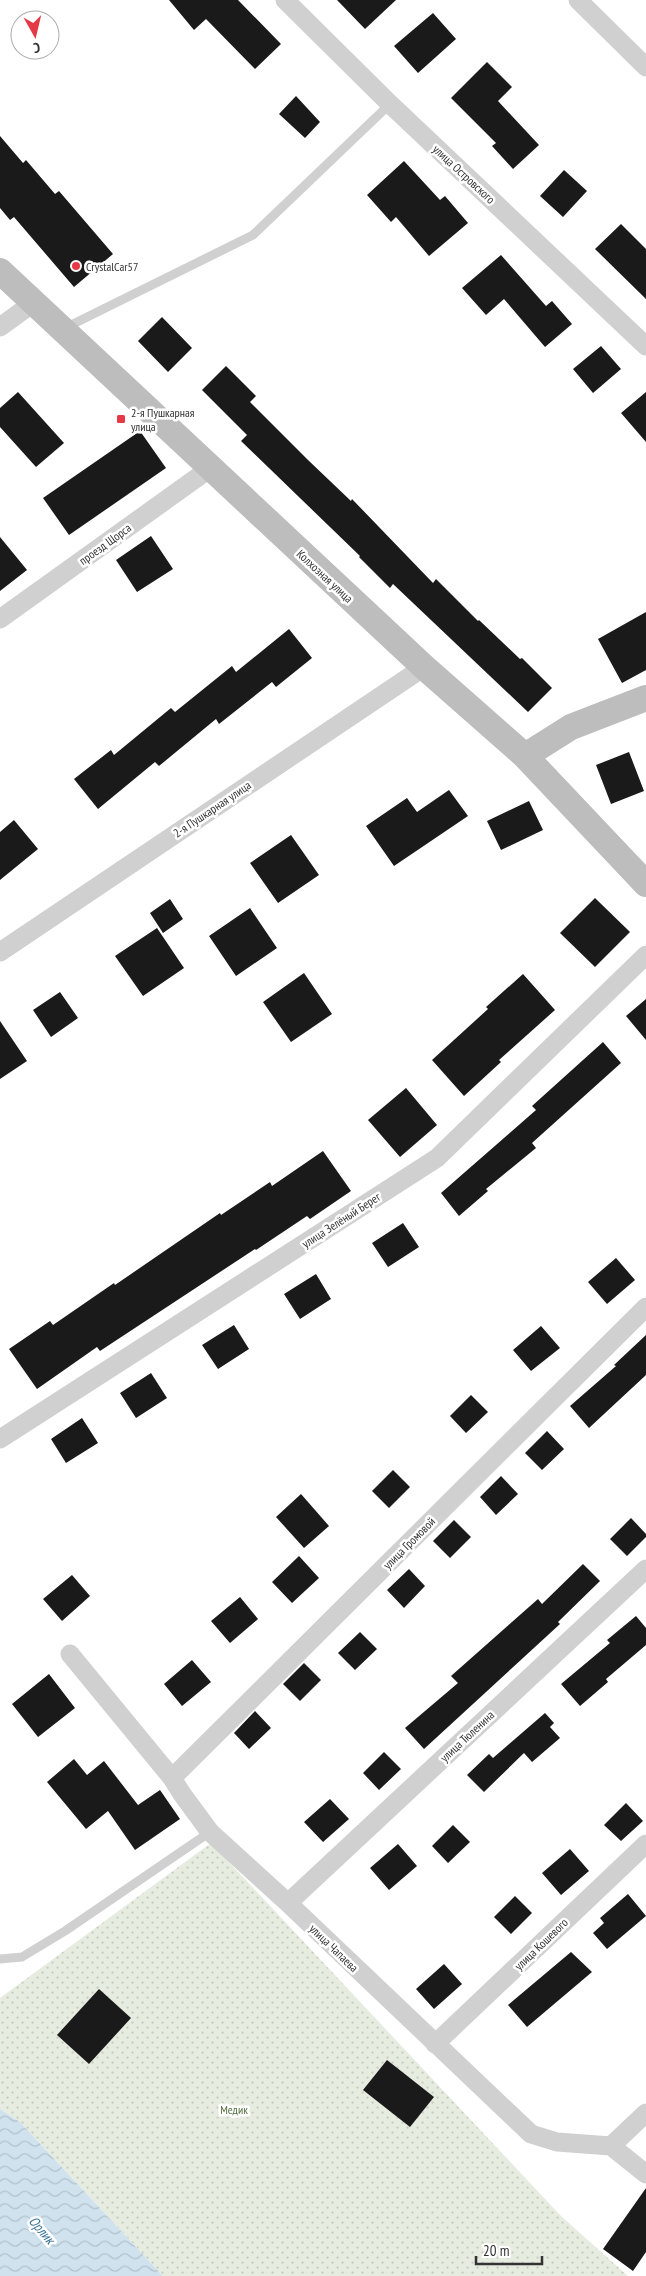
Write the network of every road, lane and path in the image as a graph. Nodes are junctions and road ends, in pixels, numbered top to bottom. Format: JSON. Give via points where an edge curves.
{"nodes":[{"id":1,"x":285,"y":0,"type":"edge"},
{"id":2,"x":578,"y":0,"type":"edge"},
{"id":3,"x":646,"y":67,"type":"edge"},
{"id":4,"x":390,"y":104,"type":"junction"},
{"id":5,"x":0,"y":271,"type":"edge"},
{"id":6,"x":33,"y":303,"type":"junction"},
{"id":7,"x":0,"y":327,"type":"edge"},
{"id":8,"x":61,"y":330,"type":"junction"},
{"id":9,"x":646,"y":346,"type":"edge"},
{"id":10,"x":210,"y":469,"type":"junction"},
{"id":11,"x":0,"y":619,"type":"edge"},
{"id":12,"x":424,"y":667,"type":"junction"},
{"id":13,"x":646,"y":698,"type":"edge"},
{"id":14,"x":525,"y":756,"type":"junction"},
{"id":15,"x":646,"y":884,"type":"edge"},
{"id":16,"x":0,"y":952,"type":"edge"},
{"id":17,"x":646,"y":955,"type":"edge"},
{"id":18,"x":646,"y":1307,"type":"edge"},
{"id":19,"x":0,"y":1439,"type":"edge"},
{"id":20,"x":646,"y":1569,"type":"edge"},
{"id":21,"x":70,"y":1654,"type":"dead end"},
{"id":22,"x":172,"y":1778,"type":"junction"},
{"id":23,"x":210,"y":1832,"type":"junction"},
{"id":24,"x":646,"y":1844,"type":"edge"},
{"id":25,"x":288,"y":1903,"type":"junction"},
{"id":26,"x":0,"y":1959,"type":"edge"},
{"id":27,"x":435,"y":2044,"type":"junction"},
{"id":28,"x":646,"y":2113,"type":"edge"},
{"id":29,"x":611,"y":2146,"type":"junction"},
{"id":30,"x":646,"y":2174,"type":"edge"}],
"edges":[{"from":1,"to":4,"type":"street","name":"улица Островского"},
{"from":2,"to":3,"type":"street"},
{"from":4,"to":8,"type":"lane","via":[[252,235]]},
{"from":4,"to":9,"type":"street","name":"улица Островского"},
{"from":5,"to":6,"type":"main road","name":"Колхозная улица"},
{"from":6,"to":7,"type":"street"},
{"from":6,"to":8,"type":"main road","name":"Колхозная улица"},
{"from":8,"to":10,"type":"main road","name":"Колхозная улица"},
{"from":10,"to":11,"type":"street","name":"проезд Щорса"},
{"from":10,"to":12,"type":"main road","name":"Колхозная улица"},
{"from":12,"to":14,"type":"main road","name":"Колхозная улица"},
{"from":12,"to":16,"type":"street","name":"2-я Пушкарная улица"},
{"from":13,"to":14,"type":"main road","via":[[571,727]]},
{"from":14,"to":15,"type":"main road","name":"Колхозная улица"},
{"from":17,"to":19,"type":"street","name":"улица Зелёный Берег","via":[[437,1158]]},
{"from":18,"to":22,"type":"street","name":"улица Громовой"},
{"from":20,"to":25,"type":"street","name":"улица Тюленина"},
{"from":21,"to":22,"type":"street","name":"улица Чапаева"},
{"from":22,"to":23,"type":"street","name":"улица Чапаева"},
{"from":23,"to":25,"type":"street","name":"улица Чапаева"},
{"from":23,"to":26,"type":"lane","via":[[65,1931],[22,1957]]},
{"from":24,"to":27,"type":"street","name":"улица Кошевого"},
{"from":25,"to":27,"type":"street","name":"улица Чапаева"},
{"from":27,"to":29,"type":"street","name":"улица Чапаева","via":[[532,2134],[557,2142]]},
{"from":28,"to":29,"type":"street"},
{"from":29,"to":30,"type":"street"}]}
